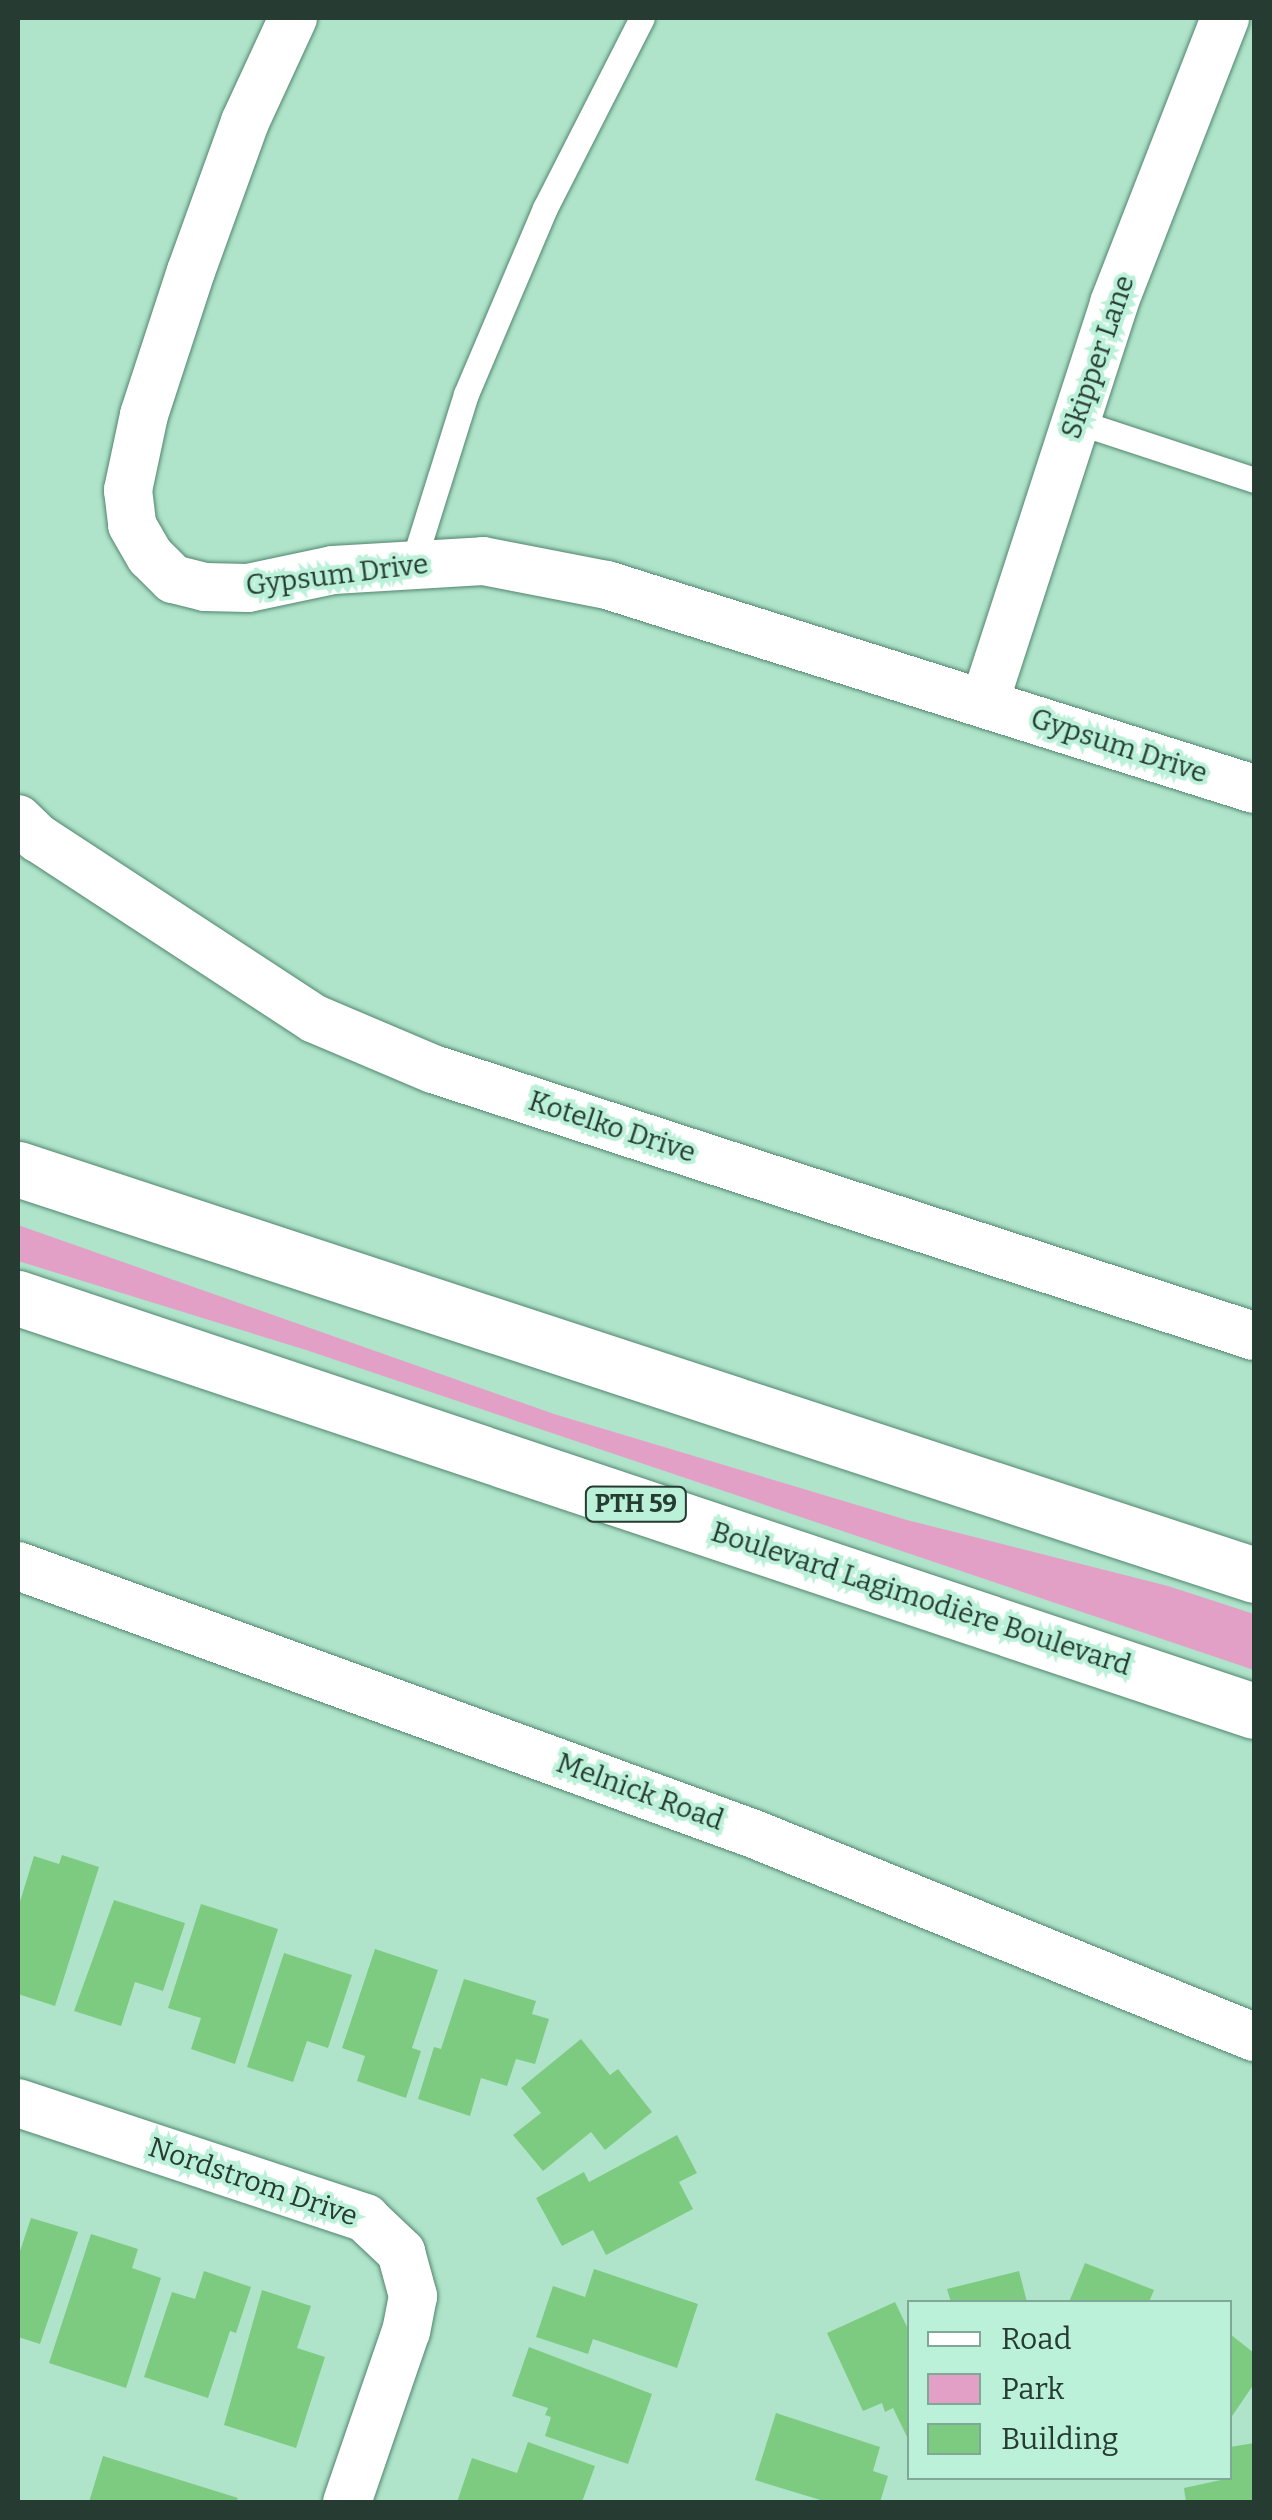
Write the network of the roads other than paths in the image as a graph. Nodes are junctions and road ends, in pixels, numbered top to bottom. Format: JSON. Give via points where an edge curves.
{"nodes":[{"id":1,"x":294,"y":18,"type":"edge"},
{"id":2,"x":642,"y":18,"type":"edge"},
{"id":3,"x":1225,"y":18,"type":"edge"},
{"id":4,"x":1075,"y":421,"type":"junction"},
{"id":5,"x":1254,"y":480,"type":"edge"},
{"id":6,"x":414,"y":563,"type":"junction"},
{"id":7,"x":985,"y":701,"type":"junction"},
{"id":8,"x":1254,"y":789,"type":"edge"},
{"id":9,"x":18,"y":819,"type":"edge"},
{"id":10,"x":18,"y":1169,"type":"edge"},
{"id":11,"x":18,"y":1298,"type":"edge"},
{"id":12,"x":1254,"y":1336,"type":"edge"},
{"id":13,"x":18,"y":1566,"type":"edge"},
{"id":14,"x":1254,"y":1574,"type":"edge"},
{"id":15,"x":1254,"y":1711,"type":"edge"},
{"id":16,"x":1254,"y":2037,"type":"edge"},
{"id":17,"x":18,"y":2103,"type":"edge"},
{"id":18,"x":347,"y":2502,"type":"edge"}],
"edges":[{"from":1,"to":6,"type":"street","name":"Gypsum Drive","via":[[245,122],[144,415],[128,490],[132,525],[173,579],[205,587],[248,588],[333,570]]},
{"from":2,"to":6,"type":"lane","via":[[545,208],[466,394]]},
{"from":3,"to":4,"type":"street","name":"Skipper Lane"},
{"from":4,"to":5,"type":"lane"},
{"from":4,"to":7,"type":"street","name":"Skipper Lane"},
{"from":6,"to":7,"type":"street","name":"Gypsum Drive","via":[[483,561],[607,585]]},
{"from":7,"to":8,"type":"street","name":"Gypsum Drive"},
{"from":9,"to":12,"type":"street","name":"Kotelko Drive","via":[[316,1018],[432,1069]]},
{"from":10,"to":14,"type":"main road"},
{"from":11,"to":15,"type":"main road","name":"Boulevard Lagimodière Boulevard","number":"PTH 59"},
{"from":13,"to":16,"type":"street","name":"Melnick Road","via":[[754,1834]]},
{"from":17,"to":18,"type":"street","name":"Nordstrom Drive","via":[[366,2218],[401,2252],[413,2296],[406,2330]]}]}
